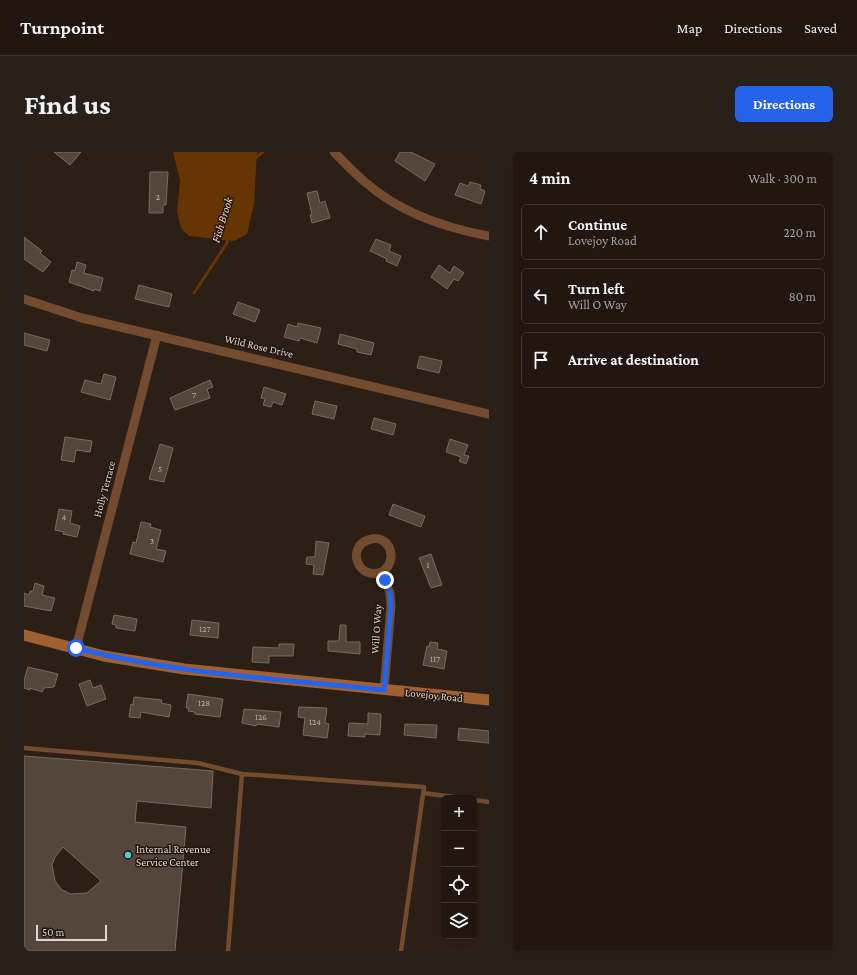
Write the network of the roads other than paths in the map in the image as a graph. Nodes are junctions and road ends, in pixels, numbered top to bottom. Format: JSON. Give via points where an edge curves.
{"nodes":[{"id":1,"x":334,"y":152,"type":"edge"},
{"id":2,"x":489,"y":236,"type":"edge"},
{"id":3,"x":24,"y":299,"type":"edge"},
{"id":4,"x":157,"y":335,"type":"junction"},
{"id":5,"x":489,"y":414,"type":"edge"},
{"id":6,"x":382,"y":572,"type":"dead end"},
{"id":7,"x":24,"y":635,"type":"edge"},
{"id":8,"x":76,"y":648,"type":"junction"},
{"id":9,"x":384,"y":690,"type":"junction"},
{"id":10,"x":489,"y":700,"type":"edge"},
{"id":11,"x":24,"y":748,"type":"edge"},
{"id":12,"x":242,"y":774,"type":"junction"},
{"id":13,"x":423,"y":793,"type":"junction"},
{"id":14,"x":441,"y":795,"type":"edge"},
{"id":15,"x":477,"y":800,"type":"edge"},
{"id":16,"x":489,"y":802,"type":"edge"},
{"id":17,"x":228,"y":951,"type":"edge"},
{"id":18,"x":401,"y":951,"type":"edge"}],
"edges":[{"from":1,"to":2,"type":"street","via":[[366,183],[395,203],[424,218],[462,231]]},
{"from":3,"to":4,"type":"street","name":"Wild Rose Drive","via":[[82,318]]},
{"from":4,"to":5,"type":"street","name":"Wild Rose Drive"},
{"from":4,"to":8,"type":"street","name":"Holly Terrace"},
{"from":6,"to":9,"type":"street","name":"Will O Way","via":[[390,593],[391,606]]},
{"from":7,"to":8,"type":"main road","name":"Lovejoy Road"},
{"from":8,"to":9,"type":"main road","name":"Lovejoy Road","via":[[130,661],[184,669]]},
{"from":9,"to":10,"type":"main road","name":"Lovejoy Road"},
{"from":11,"to":12,"type":"lane","via":[[198,762]]},
{"from":12,"to":13,"type":"lane","via":[[424,787]]},
{"from":12,"to":17,"type":"lane"},
{"from":13,"to":14,"type":"lane"},
{"from":13,"to":18,"type":"lane"},
{"from":15,"to":16,"type":"lane"}]}
